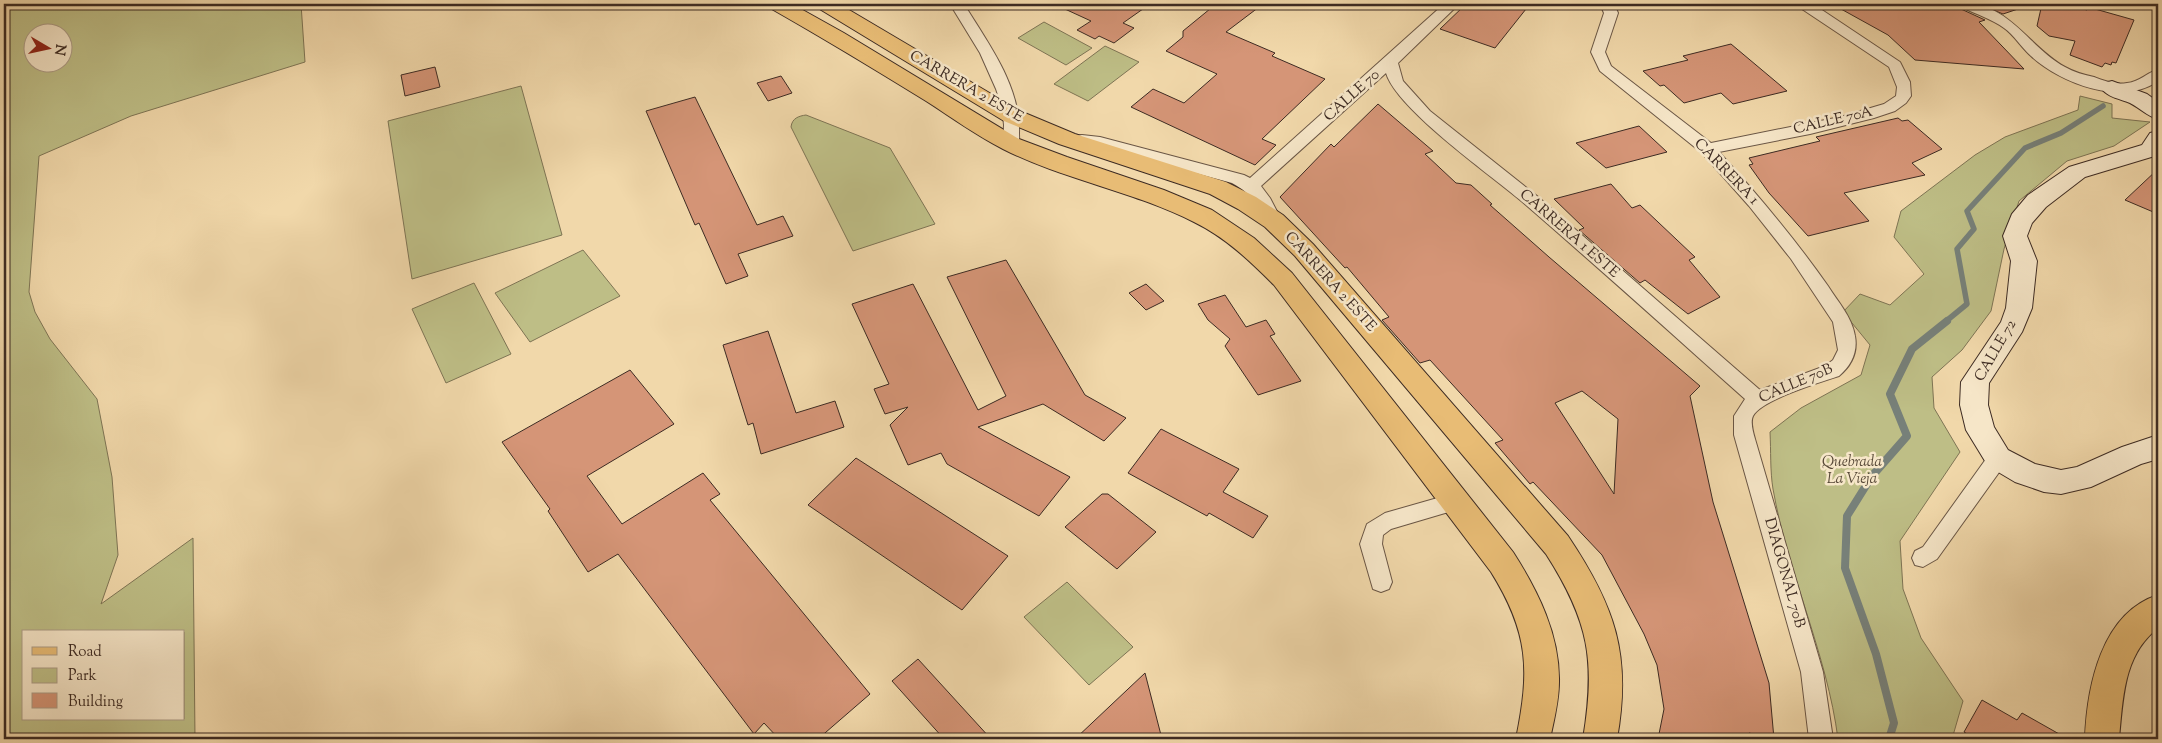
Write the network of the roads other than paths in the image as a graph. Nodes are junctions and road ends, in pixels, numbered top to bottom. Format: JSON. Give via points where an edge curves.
{"nodes":[{"id":1,"x":776,"y":4,"type":"edge"},
{"id":2,"x":825,"y":4,"type":"edge"},
{"id":3,"x":957,"y":4,"type":"edge"},
{"id":4,"x":1452,"y":4,"type":"edge"},
{"id":5,"x":1607,"y":4,"type":"edge"},
{"id":6,"x":1804,"y":4,"type":"edge"},
{"id":7,"x":1967,"y":4,"type":"edge"},
{"id":8,"x":1390,"y":62,"type":"junction"},
{"id":9,"x":2158,"y":74,"type":"edge"},
{"id":10,"x":2112,"y":88,"type":"junction"},
{"id":11,"x":2158,"y":112,"type":"edge"},
{"id":12,"x":1012,"y":116,"type":"junction"},
{"id":13,"x":2158,"y":138,"type":"edge"},
{"id":14,"x":1067,"y":139,"type":"junction"},
{"id":15,"x":1010,"y":144,"type":"junction"},
{"id":16,"x":1708,"y":149,"type":"junction"},
{"id":17,"x":1251,"y":186,"type":"junction"},
{"id":18,"x":1274,"y":221,"type":"junction"},
{"id":19,"x":1844,"y":359,"type":"joint"},
{"id":20,"x":1752,"y":404,"type":"junction"},
{"id":21,"x":2158,"y":447,"type":"edge"},
{"id":22,"x":1998,"y":458,"type":"junction"},
{"id":23,"x":1455,"y":502,"type":"junction"},
{"id":24,"x":1923,"y":558,"type":"dead end"},
{"id":25,"x":1380,"y":582,"type":"dead end"},
{"id":26,"x":2158,"y":609,"type":"edge"},
{"id":27,"x":1533,"y":739,"type":"edge"},
{"id":28,"x":1600,"y":739,"type":"edge"},
{"id":29,"x":1821,"y":739,"type":"edge"},
{"id":30,"x":2102,"y":739,"type":"edge"}],
"edges":[{"from":1,"to":15,"type":"main road","name":"CARRERA 2 ESTE","via":[[837,37]]},
{"from":2,"to":12,"type":"main road","name":"CARRERA 2 ESTE"},
{"from":3,"to":12,"type":"street","via":[[993,66]]},
{"from":4,"to":8,"type":"street","name":"CALLE 70"},
{"from":5,"to":16,"type":"street","name":"CARRERA 1","via":[[1611,13],[1598,52],[1605,68]]},
{"from":6,"to":16,"type":"street","name":"CALLE 70A","via":[[1895,65],[1902,80],[1904,93],[1901,100],[1860,117]]},
{"from":7,"to":10,"type":"street","via":[[2009,25],[2036,53],[2059,70]]},
{"from":8,"to":17,"type":"street","name":"CALLE 70"},
{"from":8,"to":20,"type":"street","name":"CARRERA 1 ESTE","via":[[1396,82],[1425,114],[1531,200]]},
{"from":9,"to":10,"type":"street","via":[[2138,86]]},
{"from":10,"to":11,"type":"street","via":[[2139,99]]},
{"from":12,"to":14,"type":"main road","name":"CARRERA 2 ESTE"},
{"from":12,"to":15,"type":"street"},
{"from":13,"to":22,"type":"street","name":"CALLE 72","via":[[2150,150],[2077,172],[2037,201],[2022,220],[2015,236],[2024,261],[2019,308],[2013,325],[1975,382],[1974,405],[1980,430]]},
{"from":14,"to":17,"type":"street","via":[[1100,142],[1223,174]]},
{"from":14,"to":18,"type":"main road","name":"CARRERA 2 ESTE","via":[[1218,188]]},
{"from":15,"to":23,"type":"main road","name":"CARRERA 2 ESTE","via":[[1182,207],[1203,216],[1246,244],[1283,279]]},
{"from":16,"to":19,"type":"street","name":"CARRERA 1","via":[[1766,215],[1830,301],[1846,335]]},
{"from":17,"to":18,"type":"street","via":[[1263,197]]},
{"from":18,"to":28,"type":"main road","name":"CARRERA 2 ESTE","via":[[1349,301],[1557,545],[1577,576],[1595,616],[1606,664]]},
{"from":19,"to":20,"type":"street","name":"CALLE 70B","via":[[1832,370]]},
{"from":20,"to":29,"type":"street","name":"DIAGONAL 70B","via":[[1743,415],[1743,431],[1812,672]]},
{"from":21,"to":22,"type":"street","via":[[2081,478],[2061,482],[2025,473]]},
{"from":22,"to":24,"type":"street","via":[[1930,553]]},
{"from":23,"to":25,"type":"street","via":[[1386,522],[1374,530],[1371,544]]},
{"from":23,"to":27,"type":"main road","name":"CARRERA 2 ESTE","via":[[1502,562],[1528,608],[1537,638],[1542,674]]},
{"from":26,"to":30,"type":"main road","via":[[2135,629],[2118,651],[2108,677]]}]}
